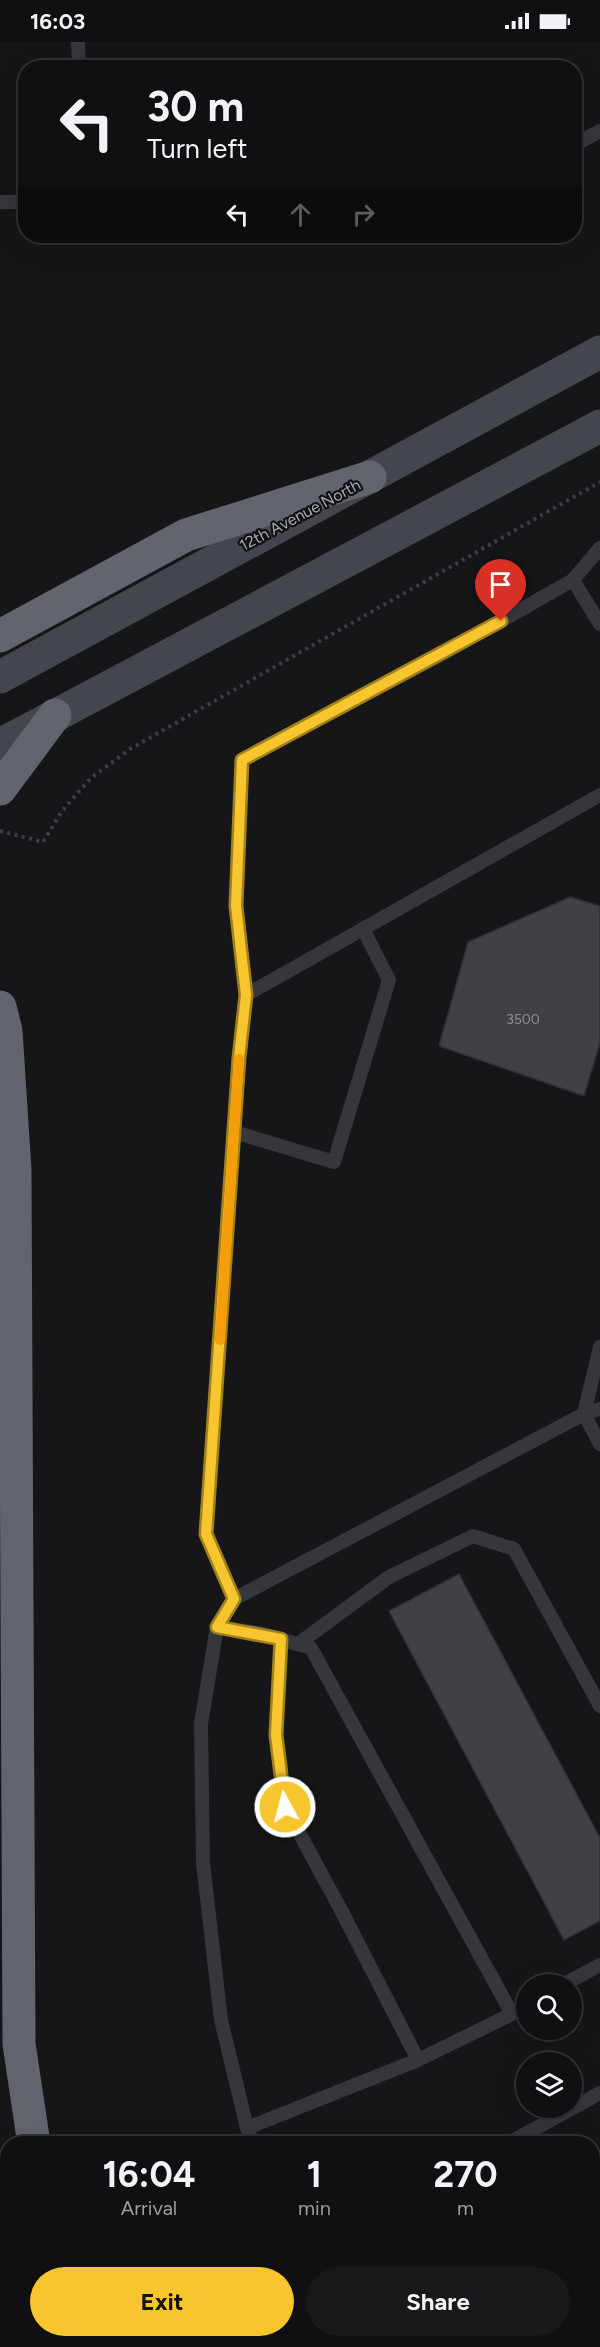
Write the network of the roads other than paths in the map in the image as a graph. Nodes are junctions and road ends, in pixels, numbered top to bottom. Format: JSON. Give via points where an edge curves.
{"nodes":[{"id":1,"x":78,"y":42,"type":"edge"},
{"id":2,"x":79,"y":60,"type":"edge"},
{"id":3,"x":600,"y":131,"type":"edge"},
{"id":4,"x":582,"y":141,"type":"edge"},
{"id":5,"x":0,"y":202,"type":"edge"},
{"id":6,"x":18,"y":202,"type":"edge"},
{"id":7,"x":600,"y":352,"type":"edge"},
{"id":8,"x":600,"y":426,"type":"edge"},
{"id":9,"x":370,"y":477,"type":"junction"},
{"id":10,"x":600,"y":548,"type":"edge"},
{"id":11,"x":573,"y":580,"type":"junction"},
{"id":12,"x":600,"y":624,"type":"edge"},
{"id":13,"x":0,"y":636,"type":"edge"},
{"id":14,"x":0,"y":677,"type":"edge"},
{"id":15,"x":56,"y":715,"type":"junction"},
{"id":16,"x":0,"y":745,"type":"edge"},
{"id":17,"x":0,"y":789,"type":"edge"},
{"id":18,"x":596,"y":800,"type":"edge"},
{"id":19,"x":363,"y":929,"type":"junction"},
{"id":20,"x":246,"y":995,"type":"junction"},
{"id":21,"x":0,"y":1007,"type":"edge"},
{"id":22,"x":0,"y":1103,"type":"edge"},
{"id":23,"x":234,"y":1132,"type":"junction"},
{"id":24,"x":15,"y":1170,"type":"junction"},
{"id":25,"x":600,"y":1347,"type":"edge"},
{"id":26,"x":600,"y":1409,"type":"edge"},
{"id":27,"x":584,"y":1414,"type":"junction"},
{"id":28,"x":600,"y":1444,"type":"edge"},
{"id":29,"x":234,"y":1599,"type":"junction"},
{"id":30,"x":217,"y":1627,"type":"junction"},
{"id":31,"x":281,"y":1639,"type":"junction"},
{"id":32,"x":298,"y":1644,"type":"junction"},
{"id":33,"x":600,"y":1706,"type":"edge"},
{"id":34,"x":600,"y":1965,"type":"edge"},
{"id":35,"x":582,"y":1974,"type":"edge"},
{"id":36,"x":516,"y":2012,"type":"edge"},
{"id":37,"x":512,"y":2014,"type":"junction"},
{"id":38,"x":418,"y":2060,"type":"junction"},
{"id":39,"x":600,"y":2093,"type":"edge"},
{"id":40,"x":247,"y":2128,"type":"junction"},
{"id":41,"x":33,"y":2136,"type":"edge"},
{"id":42,"x":250,"y":2136,"type":"edge"},
{"id":43,"x":522,"y":2136,"type":"edge"}],
"edges":[{"from":1,"to":2,"type":"lane"},
{"from":3,"to":4,"type":"lane"},
{"from":5,"to":6,"type":"lane"},
{"from":7,"to":9,"type":"main road","name":"12th Avenue North"},
{"from":8,"to":15,"type":"main road"},
{"from":9,"to":13,"type":"highway","via":[[186,535]]},
{"from":9,"to":14,"type":"main road","name":"12th Avenue North"},
{"from":10,"to":11,"type":"lane"},
{"from":11,"to":12,"type":"lane"},
{"from":11,"to":20,"type":"lane","via":[[242,760],[236,906]]},
{"from":15,"to":16,"type":"main road"},
{"from":15,"to":17,"type":"highway"},
{"from":18,"to":19,"type":"lane"},
{"from":19,"to":20,"type":"lane"},
{"from":19,"to":23,"type":"lane","via":[[389,980],[334,1162]]},
{"from":20,"to":23,"type":"lane"},
{"from":21,"to":24,"type":"highway","via":[[6,1031]]},
{"from":22,"to":24,"type":"highway"},
{"from":23,"to":29,"type":"lane","via":[[206,1534]]},
{"from":24,"to":41,"type":"highway","via":[[19,2044]]},
{"from":25,"to":27,"type":"lane"},
{"from":26,"to":27,"type":"lane"},
{"from":27,"to":28,"type":"lane"},
{"from":27,"to":29,"type":"lane"},
{"from":29,"to":30,"type":"lane"},
{"from":30,"to":31,"type":"lane"},
{"from":30,"to":40,"type":"lane","via":[[201,1724],[203,1863],[221,2020]]},
{"from":31,"to":32,"type":"lane"},
{"from":31,"to":38,"type":"lane","via":[[276,1735],[285,1807]]},
{"from":32,"to":33,"type":"lane","via":[[389,1577],[472,1536],[514,1549]]},
{"from":32,"to":37,"type":"lane","via":[[311,1647]]},
{"from":34,"to":35,"type":"lane"},
{"from":36,"to":37,"type":"lane"},
{"from":37,"to":38,"type":"lane"},
{"from":38,"to":40,"type":"lane"},
{"from":39,"to":43,"type":"lane"},
{"from":40,"to":42,"type":"lane"}]}
